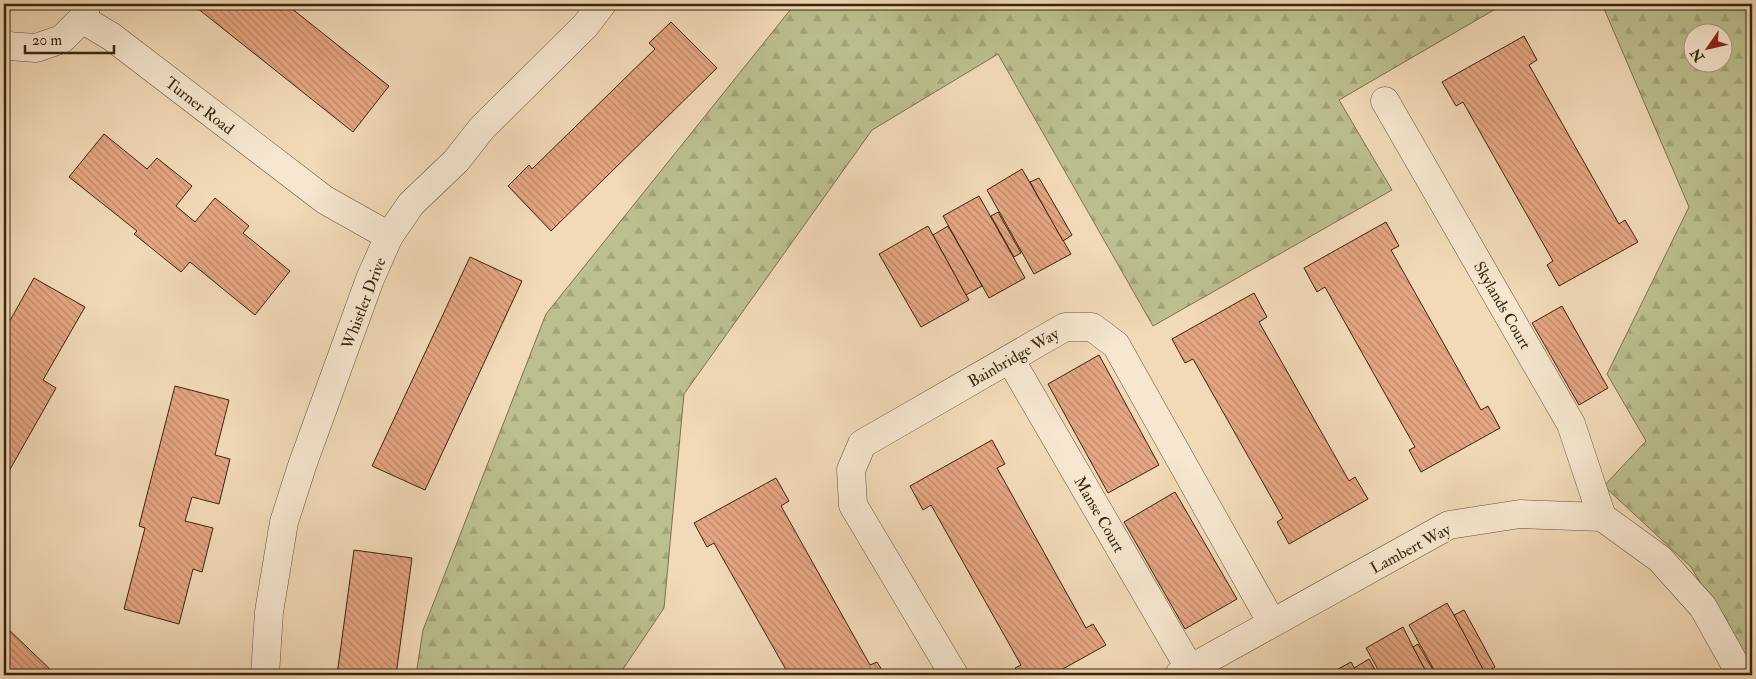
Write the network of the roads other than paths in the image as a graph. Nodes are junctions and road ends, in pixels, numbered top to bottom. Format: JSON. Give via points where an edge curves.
{"nodes":[{"id":1,"x":602,"y":4,"type":"edge"},
{"id":2,"x":85,"y":12,"type":"edge"},
{"id":3,"x":5,"y":49,"type":"edge"},
{"id":4,"x":1385,"y":101,"type":"dead end"},
{"id":5,"x":389,"y":236,"type":"junction"},
{"id":6,"x":1010,"y":359,"type":"junction"},
{"id":7,"x":1602,"y":517,"type":"junction"},
{"id":8,"x":1272,"y":623,"type":"junction"},
{"id":9,"x":1184,"y":672,"type":"edge"},
{"id":10,"x":266,"y":675,"type":"edge"},
{"id":11,"x":954,"y":675,"type":"edge"},
{"id":12,"x":1741,"y":675,"type":"edge"}],
"edges":[{"from":1,"to":5,"type":"street","name":"Whistler Drive","via":[[585,26],[482,128],[456,161],[410,204]]},
{"from":2,"to":3,"type":"street","name":"Turner Road","via":[[62,39],[36,48]]},
{"from":2,"to":5,"type":"street","name":"Turner Road","via":[[112,37],[324,200]]},
{"from":4,"to":7,"type":"street","name":"Skylands Court","via":[[1571,424]]},
{"from":5,"to":10,"type":"street","name":"Whistler Drive","via":[[302,463],[284,522],[269,612]]},
{"from":6,"to":8,"type":"street","name":"Bainbridge Way","via":[[1065,327],[1092,327],[1116,345]]},
{"from":6,"to":9,"type":"street","name":"Manse Court"},
{"from":6,"to":11,"type":"street","name":"Bainbridge Way","via":[[862,444],[851,470],[853,505]]},
{"from":7,"to":8,"type":"street","name":"Lambert Way","via":[[1520,514],[1449,525]]},
{"from":7,"to":12,"type":"street","via":[[1660,559],[1703,607]]},
{"from":8,"to":9,"type":"street","name":"Lambert Way"}]}
